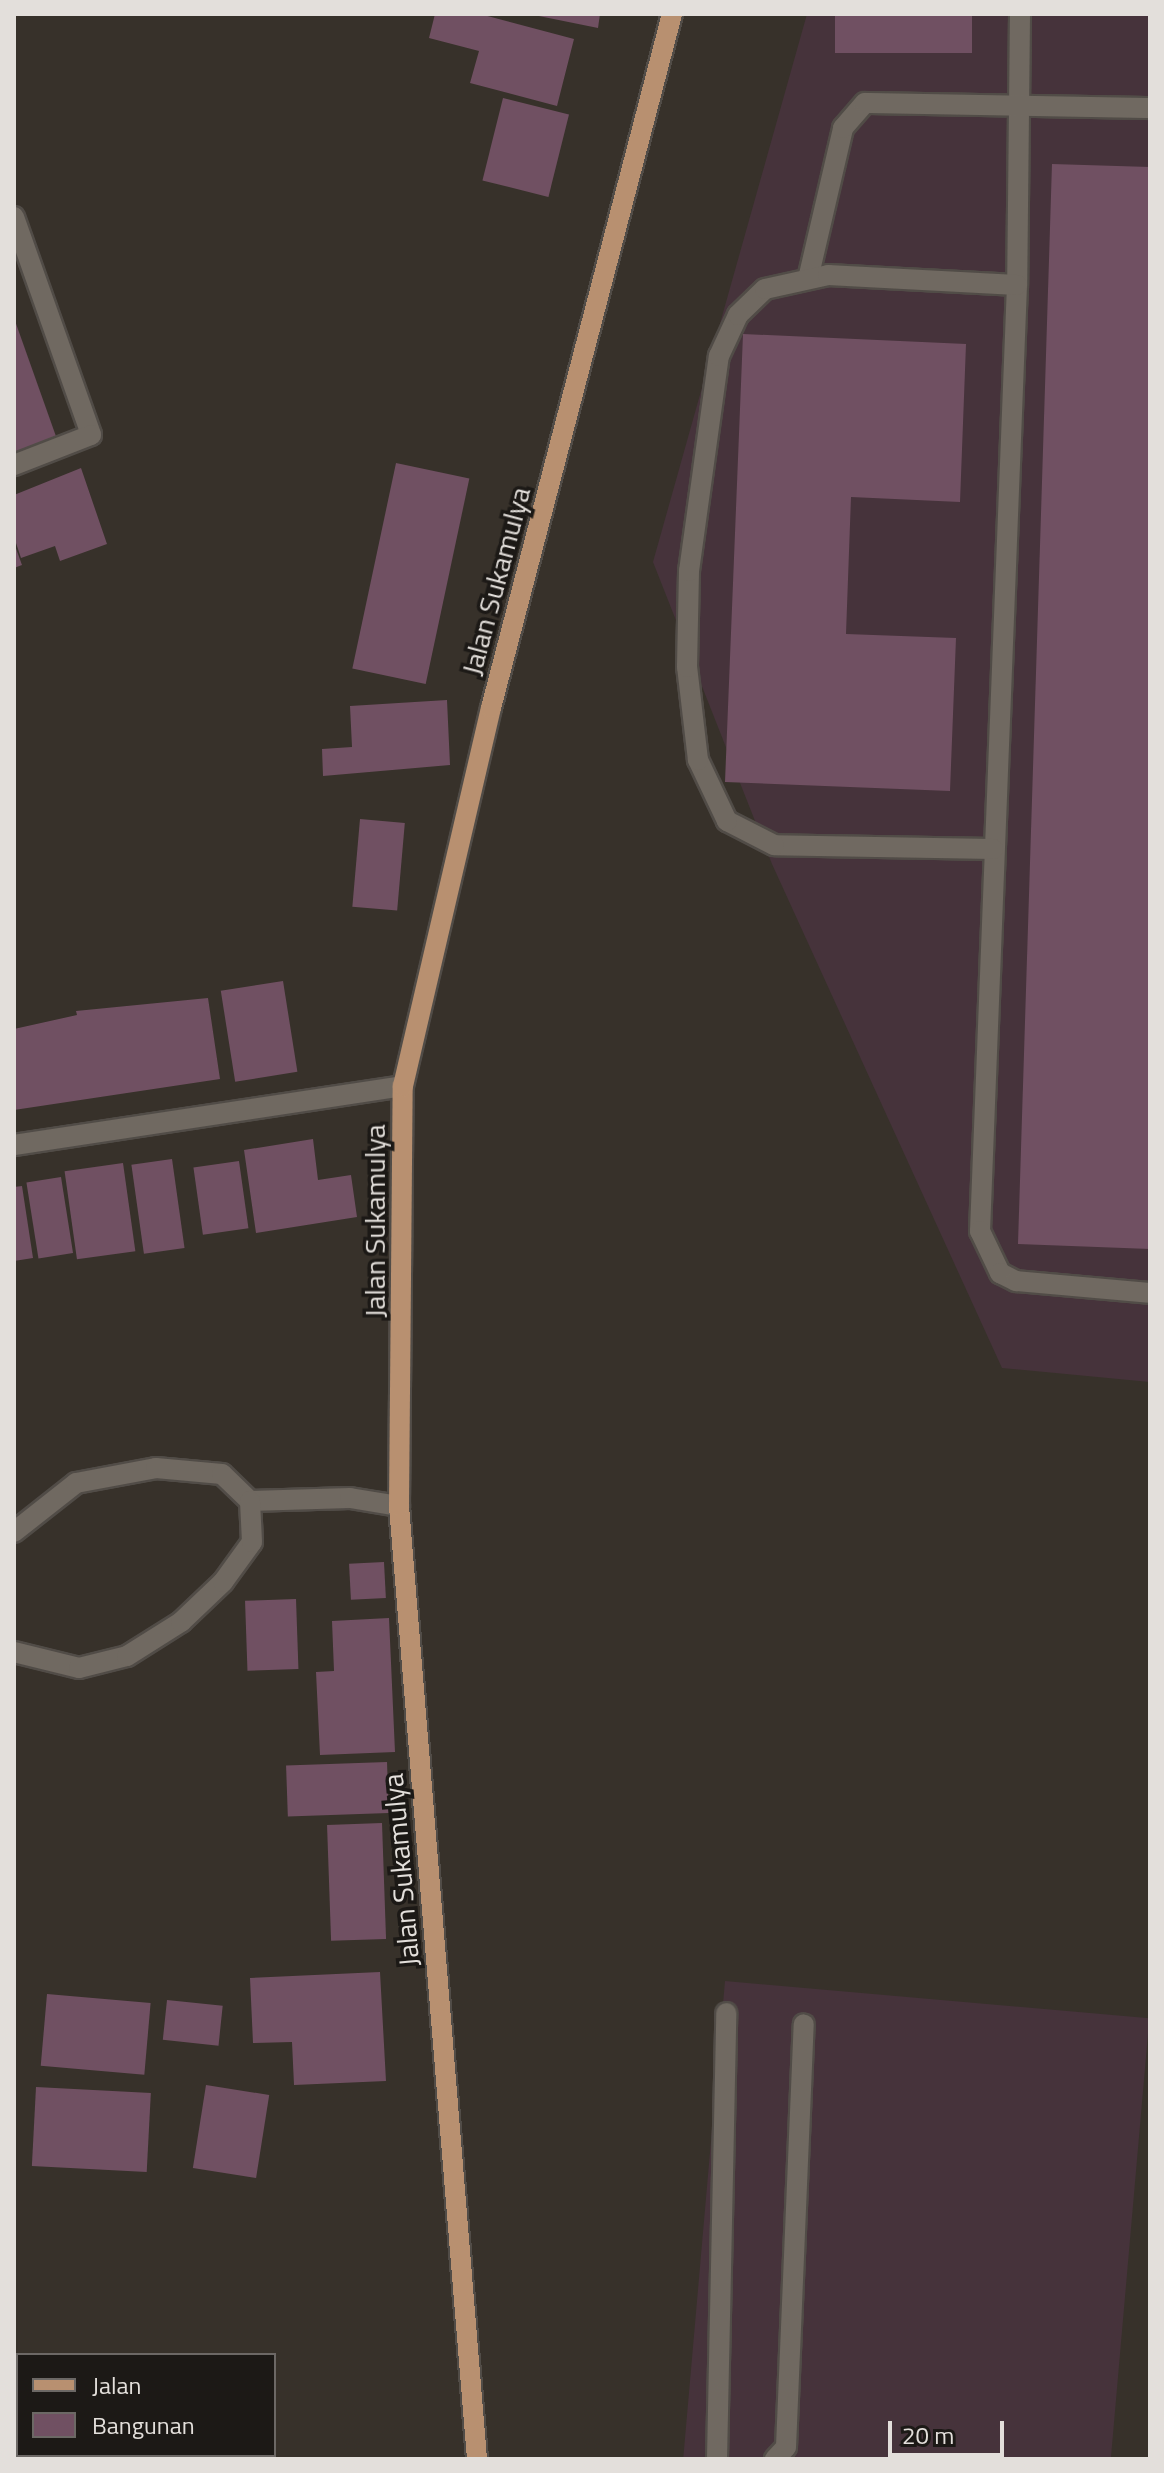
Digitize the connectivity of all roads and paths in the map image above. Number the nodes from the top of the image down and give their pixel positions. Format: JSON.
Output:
{"nodes":[{"id":1,"x":672,"y":14,"type":"edge"},
{"id":2,"x":1020,"y":14,"type":"edge"},
{"id":3,"x":1018,"y":103,"type":"junction"},
{"id":4,"x":1150,"y":108,"type":"edge"},
{"id":5,"x":14,"y":217,"type":"edge"},
{"id":6,"x":808,"y":279,"type":"junction"},
{"id":7,"x":1017,"y":285,"type":"junction"},
{"id":8,"x":14,"y":465,"type":"edge"},
{"id":9,"x":993,"y":849,"type":"junction"},
{"id":10,"x":403,"y":1086,"type":"junction"},
{"id":11,"x":14,"y":1145,"type":"edge"},
{"id":12,"x":1150,"y":1293,"type":"edge"},
{"id":13,"x":250,"y":1501,"type":"junction"},
{"id":14,"x":399,"y":1506,"type":"junction"},
{"id":15,"x":14,"y":1532,"type":"edge"},
{"id":16,"x":14,"y":1652,"type":"edge"},
{"id":17,"x":726,"y":2013,"type":"dead end"},
{"id":18,"x":804,"y":2024,"type":"dead end"},
{"id":19,"x":477,"y":2459,"type":"edge"},
{"id":20,"x":717,"y":2459,"type":"edge"},
{"id":21,"x":775,"y":2459,"type":"edge"}],
"edges":[{"from":1,"to":10,"type":"main road","name":"Jalan Sukamulya"},
{"from":2,"to":3,"type":"street"},
{"from":3,"to":4,"type":"street"},
{"from":3,"to":6,"type":"street"},
{"from":3,"to":7,"type":"street"},
{"from":5,"to":8,"type":"street"},
{"from":6,"to":7,"type":"street"},
{"from":6,"to":9,"type":"street"},
{"from":7,"to":9,"type":"street"},
{"from":9,"to":12,"type":"street"},
{"from":10,"to":11,"type":"street"},
{"from":10,"to":14,"type":"main road","name":"Jalan Sukamulya"},
{"from":13,"to":14,"type":"street"},
{"from":13,"to":15,"type":"street"},
{"from":13,"to":16,"type":"street"},
{"from":14,"to":19,"type":"main road","name":"Jalan Sukamulya"},
{"from":17,"to":20,"type":"street"},
{"from":18,"to":21,"type":"street"}]}
